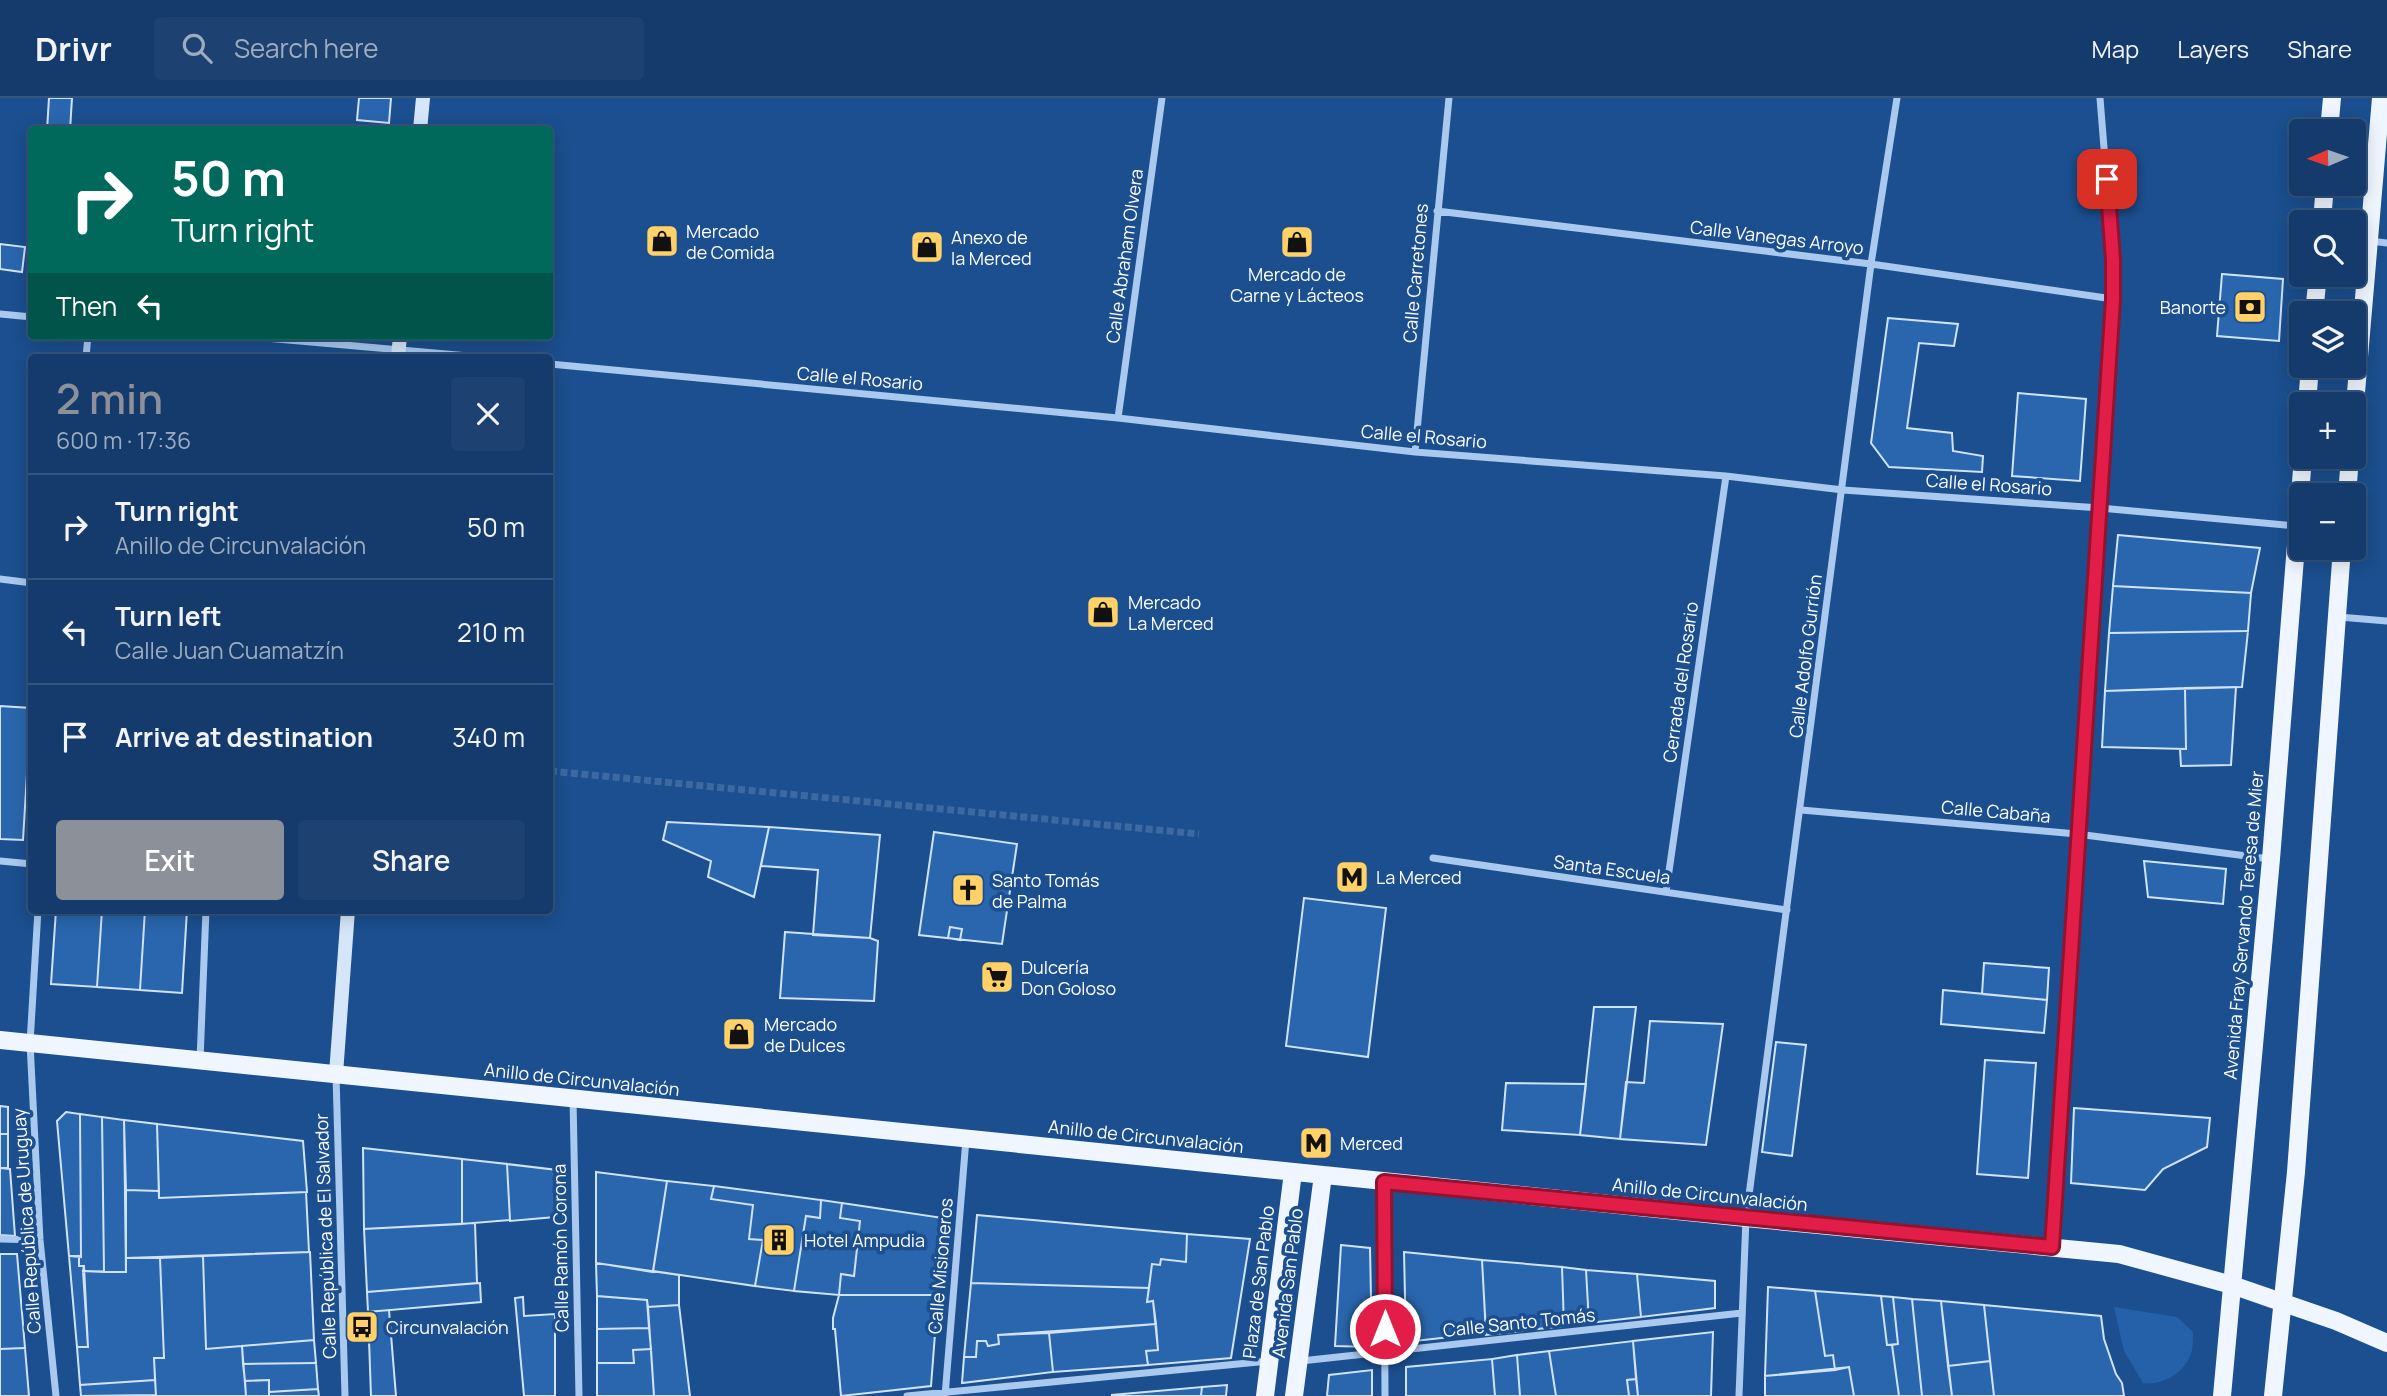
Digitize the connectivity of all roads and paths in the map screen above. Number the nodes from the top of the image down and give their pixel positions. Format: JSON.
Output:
{"nodes":[{"id":1,"x":423,"y":98,"type":"edge"},
{"id":2,"x":1162,"y":98,"type":"edge"},
{"id":3,"x":1449,"y":98,"type":"edge"},
{"id":4,"x":1897,"y":98,"type":"edge"},
{"id":5,"x":2101,"y":98,"type":"edge"},
{"id":6,"x":2332,"y":98,"type":"edge"},
{"id":7,"x":2381,"y":98,"type":"edge"},
{"id":8,"x":2330,"y":119,"type":"edge"},
{"id":9,"x":420,"y":126,"type":"edge"},
{"id":10,"x":1437,"y":211,"type":"junction"},
{"id":11,"x":2378,"y":242,"type":"edge"},
{"id":12,"x":1871,"y":264,"type":"junction"},
{"id":13,"x":2113,"y":299,"type":"junction"},
{"id":14,"x":0,"y":314,"type":"edge"},
{"id":15,"x":28,"y":317,"type":"edge"},
{"id":16,"x":300,"y":340,"type":"edge"},
{"id":17,"x":399,"y":347,"type":"edge"},
{"id":18,"x":456,"y":354,"type":"edge"},
{"id":19,"x":553,"y":364,"type":"edge"},
{"id":20,"x":2357,"y":392,"type":"edge"},
{"id":21,"x":1118,"y":418,"type":"junction"},
{"id":22,"x":1415,"y":452,"type":"junction"},
{"id":23,"x":1726,"y":476,"type":"junction"},
{"id":24,"x":1843,"y":490,"type":"junction"},
{"id":25,"x":2100,"y":508,"type":"junction"},
{"id":26,"x":2289,"y":526,"type":"edge"},
{"id":27,"x":2294,"y":560,"type":"edge"},
{"id":28,"x":2341,"y":560,"type":"edge"},
{"id":29,"x":0,"y":579,"type":"edge"},
{"id":30,"x":28,"y":582,"type":"edge"},
{"id":31,"x":2335,"y":617,"type":"junction"},
{"id":32,"x":2387,"y":621,"type":"edge"},
{"id":33,"x":1801,"y":810,"type":"junction"},
{"id":34,"x":2077,"y":834,"type":"junction"},
{"id":35,"x":1433,"y":858,"type":"dead end"},
{"id":36,"x":2271,"y":859,"type":"junction"},
{"id":37,"x":0,"y":861,"type":"edge"},
{"id":38,"x":28,"y":864,"type":"edge"},
{"id":39,"x":1666,"y":892,"type":"junction"},
{"id":40,"x":1787,"y":910,"type":"junction"},
{"id":41,"x":38,"y":914,"type":"edge"},
{"id":42,"x":206,"y":914,"type":"edge"},
{"id":43,"x":348,"y":914,"type":"edge"},
{"id":44,"x":0,"y":1040,"type":"edge"},
{"id":45,"x":30,"y":1043,"type":"junction"},
{"id":46,"x":200,"y":1060,"type":"junction"},
{"id":47,"x":336,"y":1074,"type":"junction"},
{"id":48,"x":573,"y":1099,"type":"junction"},
{"id":49,"x":966,"y":1139,"type":"junction"},
{"id":50,"x":1293,"y":1172,"type":"junction"},
{"id":51,"x":1323,"y":1175,"type":"junction"},
{"id":52,"x":1384,"y":1182,"type":"junction"},
{"id":53,"x":1746,"y":1219,"type":"junction"},
{"id":54,"x":0,"y":1239,"type":"edge"},
{"id":55,"x":40,"y":1240,"type":"junction"},
{"id":56,"x":2052,"y":1247,"type":"junction"},
{"id":57,"x":2232,"y":1285,"type":"junction"},
{"id":58,"x":2283,"y":1302,"type":"junction"},
{"id":59,"x":1742,"y":1313,"type":"junction"},
{"id":60,"x":2387,"y":1343,"type":"edge"},
{"id":61,"x":1385,"y":1353,"type":"junction"},
{"id":62,"x":1270,"y":1361,"type":"junction"},
{"id":63,"x":1298,"y":1361,"type":"junction"},
{"id":64,"x":945,"y":1393,"type":"edge"},
{"id":65,"x":56,"y":1396,"type":"edge"},
{"id":66,"x":345,"y":1396,"type":"edge"},
{"id":67,"x":579,"y":1396,"type":"edge"},
{"id":68,"x":907,"y":1396,"type":"edge"},
{"id":69,"x":1265,"y":1396,"type":"edge"},
{"id":70,"x":1294,"y":1396,"type":"edge"},
{"id":71,"x":1385,"y":1396,"type":"edge"},
{"id":72,"x":1739,"y":1396,"type":"edge"},
{"id":73,"x":2222,"y":1396,"type":"edge"},
{"id":74,"x":2273,"y":1396,"type":"edge"}],
"edges":[{"from":1,"to":9,"type":"street"},
{"from":2,"to":21,"type":"street","name":"Calle Abraham Olvera"},
{"from":3,"to":10,"type":"street","name":"Calle Carretones"},
{"from":4,"to":12,"type":"street","name":"Calle Adolfo Gurrión"},
{"from":5,"to":13,"type":"street"},
{"from":6,"to":8,"type":"main road"},
{"from":7,"to":11,"type":"main road"},
{"from":10,"to":12,"type":"street","name":"Calle Vanegas Arroyo"},
{"from":10,"to":22,"type":"street","name":"Calle Carretones"},
{"from":11,"to":20,"type":"main road"},
{"from":12,"to":13,"type":"street","name":"Calle Vanegas Arroyo"},
{"from":12,"to":24,"type":"street","name":"Calle Adolfo Gurrión"},
{"from":13,"to":25,"type":"street"},
{"from":14,"to":15,"type":"street"},
{"from":16,"to":17,"type":"street"},
{"from":17,"to":18,"type":"street"},
{"from":19,"to":21,"type":"street","name":"Calle el Rosario"},
{"from":21,"to":22,"type":"street","name":"Calle el Rosario"},
{"from":22,"to":23,"type":"street","name":"Calle el Rosario"},
{"from":23,"to":24,"type":"street","name":"Calle el Rosario"},
{"from":23,"to":39,"type":"street","name":"Cerrada del Rosario"},
{"from":24,"to":25,"type":"street","name":"Calle el Rosario"},
{"from":24,"to":33,"type":"street","name":"Calle Adolfo Gurrión"},
{"from":25,"to":26,"type":"street","name":"Calle el Rosario"},
{"from":25,"to":34,"type":"street"},
{"from":27,"to":36,"type":"main road","name":"Avenida Fray Servando Teresa de Mier"},
{"from":28,"to":31,"type":"main road"},
{"from":29,"to":30,"type":"street"},
{"from":31,"to":32,"type":"street"},
{"from":31,"to":58,"type":"main road"},
{"from":33,"to":34,"type":"street","name":"Calle Cabaña"},
{"from":33,"to":40,"type":"street","name":"Calle Adolfo Gurrión"},
{"from":34,"to":36,"type":"street","name":"Calle Cabaña"},
{"from":34,"to":56,"type":"street"},
{"from":35,"to":39,"type":"street","name":"Santa Escuela"},
{"from":36,"to":57,"type":"main road","name":"Avenida Fray Servando Teresa de Mier"},
{"from":37,"to":38,"type":"street"},
{"from":39,"to":40,"type":"street","name":"Santa Escuela"},
{"from":40,"to":53,"type":"street","name":"Calle Adolfo Gurrión"},
{"from":41,"to":45,"type":"street","name":"Calle República de Uruguay"},
{"from":42,"to":46,"type":"street"},
{"from":43,"to":47,"type":"street"},
{"from":44,"to":45,"type":"main road","name":"Anillo de Circunvalación"},
{"from":45,"to":46,"type":"main road","name":"Anillo de Circunvalación"},
{"from":45,"to":55,"type":"street","name":"Calle República de Uruguay"},
{"from":46,"to":47,"type":"main road","name":"Anillo de Circunvalación"},
{"from":47,"to":48,"type":"main road","name":"Anillo de Circunvalación"},
{"from":47,"to":66,"type":"street","name":"Calle República de El Salvador"},
{"from":48,"to":49,"type":"main road","name":"Anillo de Circunvalación"},
{"from":48,"to":67,"type":"street","name":"Calle Ramón Corona"},
{"from":49,"to":50,"type":"main road","name":"Anillo de Circunvalación"},
{"from":49,"to":64,"type":"street","name":"Calle Misioneros"},
{"from":50,"to":51,"type":"main road","name":"Anillo de Circunvalación"},
{"from":50,"to":62,"type":"main road","name":"Plaza de San Pablo"},
{"from":51,"to":52,"type":"main road","name":"Anillo de Circunvalación"},
{"from":51,"to":63,"type":"main road","name":"Avenida San Pablo"},
{"from":52,"to":53,"type":"main road","name":"Anillo de Circunvalación"},
{"from":52,"to":61,"type":"street"},
{"from":53,"to":56,"type":"main road","name":"Anillo de Circunvalación"},
{"from":53,"to":59,"type":"street","name":"Calle Adolfo Gurrión"},
{"from":54,"to":55,"type":"street"},
{"from":55,"to":65,"type":"street","name":"Calle República de Uruguay"},
{"from":56,"to":57,"type":"main road","name":"Anillo de Circunvalación"},
{"from":57,"to":58,"type":"main road","name":"Anillo de Circunvalación"},
{"from":57,"to":73,"type":"main road","name":"Avenida Fray Servando Teresa de Mier"},
{"from":58,"to":60,"type":"main road","name":"Anillo de Circunvalación"},
{"from":58,"to":74,"type":"main road"},
{"from":59,"to":61,"type":"street","name":"Calle Santo Tomás"},
{"from":59,"to":72,"type":"street","name":"Calle Adolfo Gurrión"},
{"from":61,"to":63,"type":"street","name":"Calle Santo Tomás"},
{"from":61,"to":71,"type":"street"},
{"from":62,"to":64,"type":"street"},
{"from":62,"to":69,"type":"main road","name":"Plaza de San Pablo"},
{"from":63,"to":70,"type":"main road","name":"Avenida San Pablo"},
{"from":64,"to":68,"type":"street"}]}
